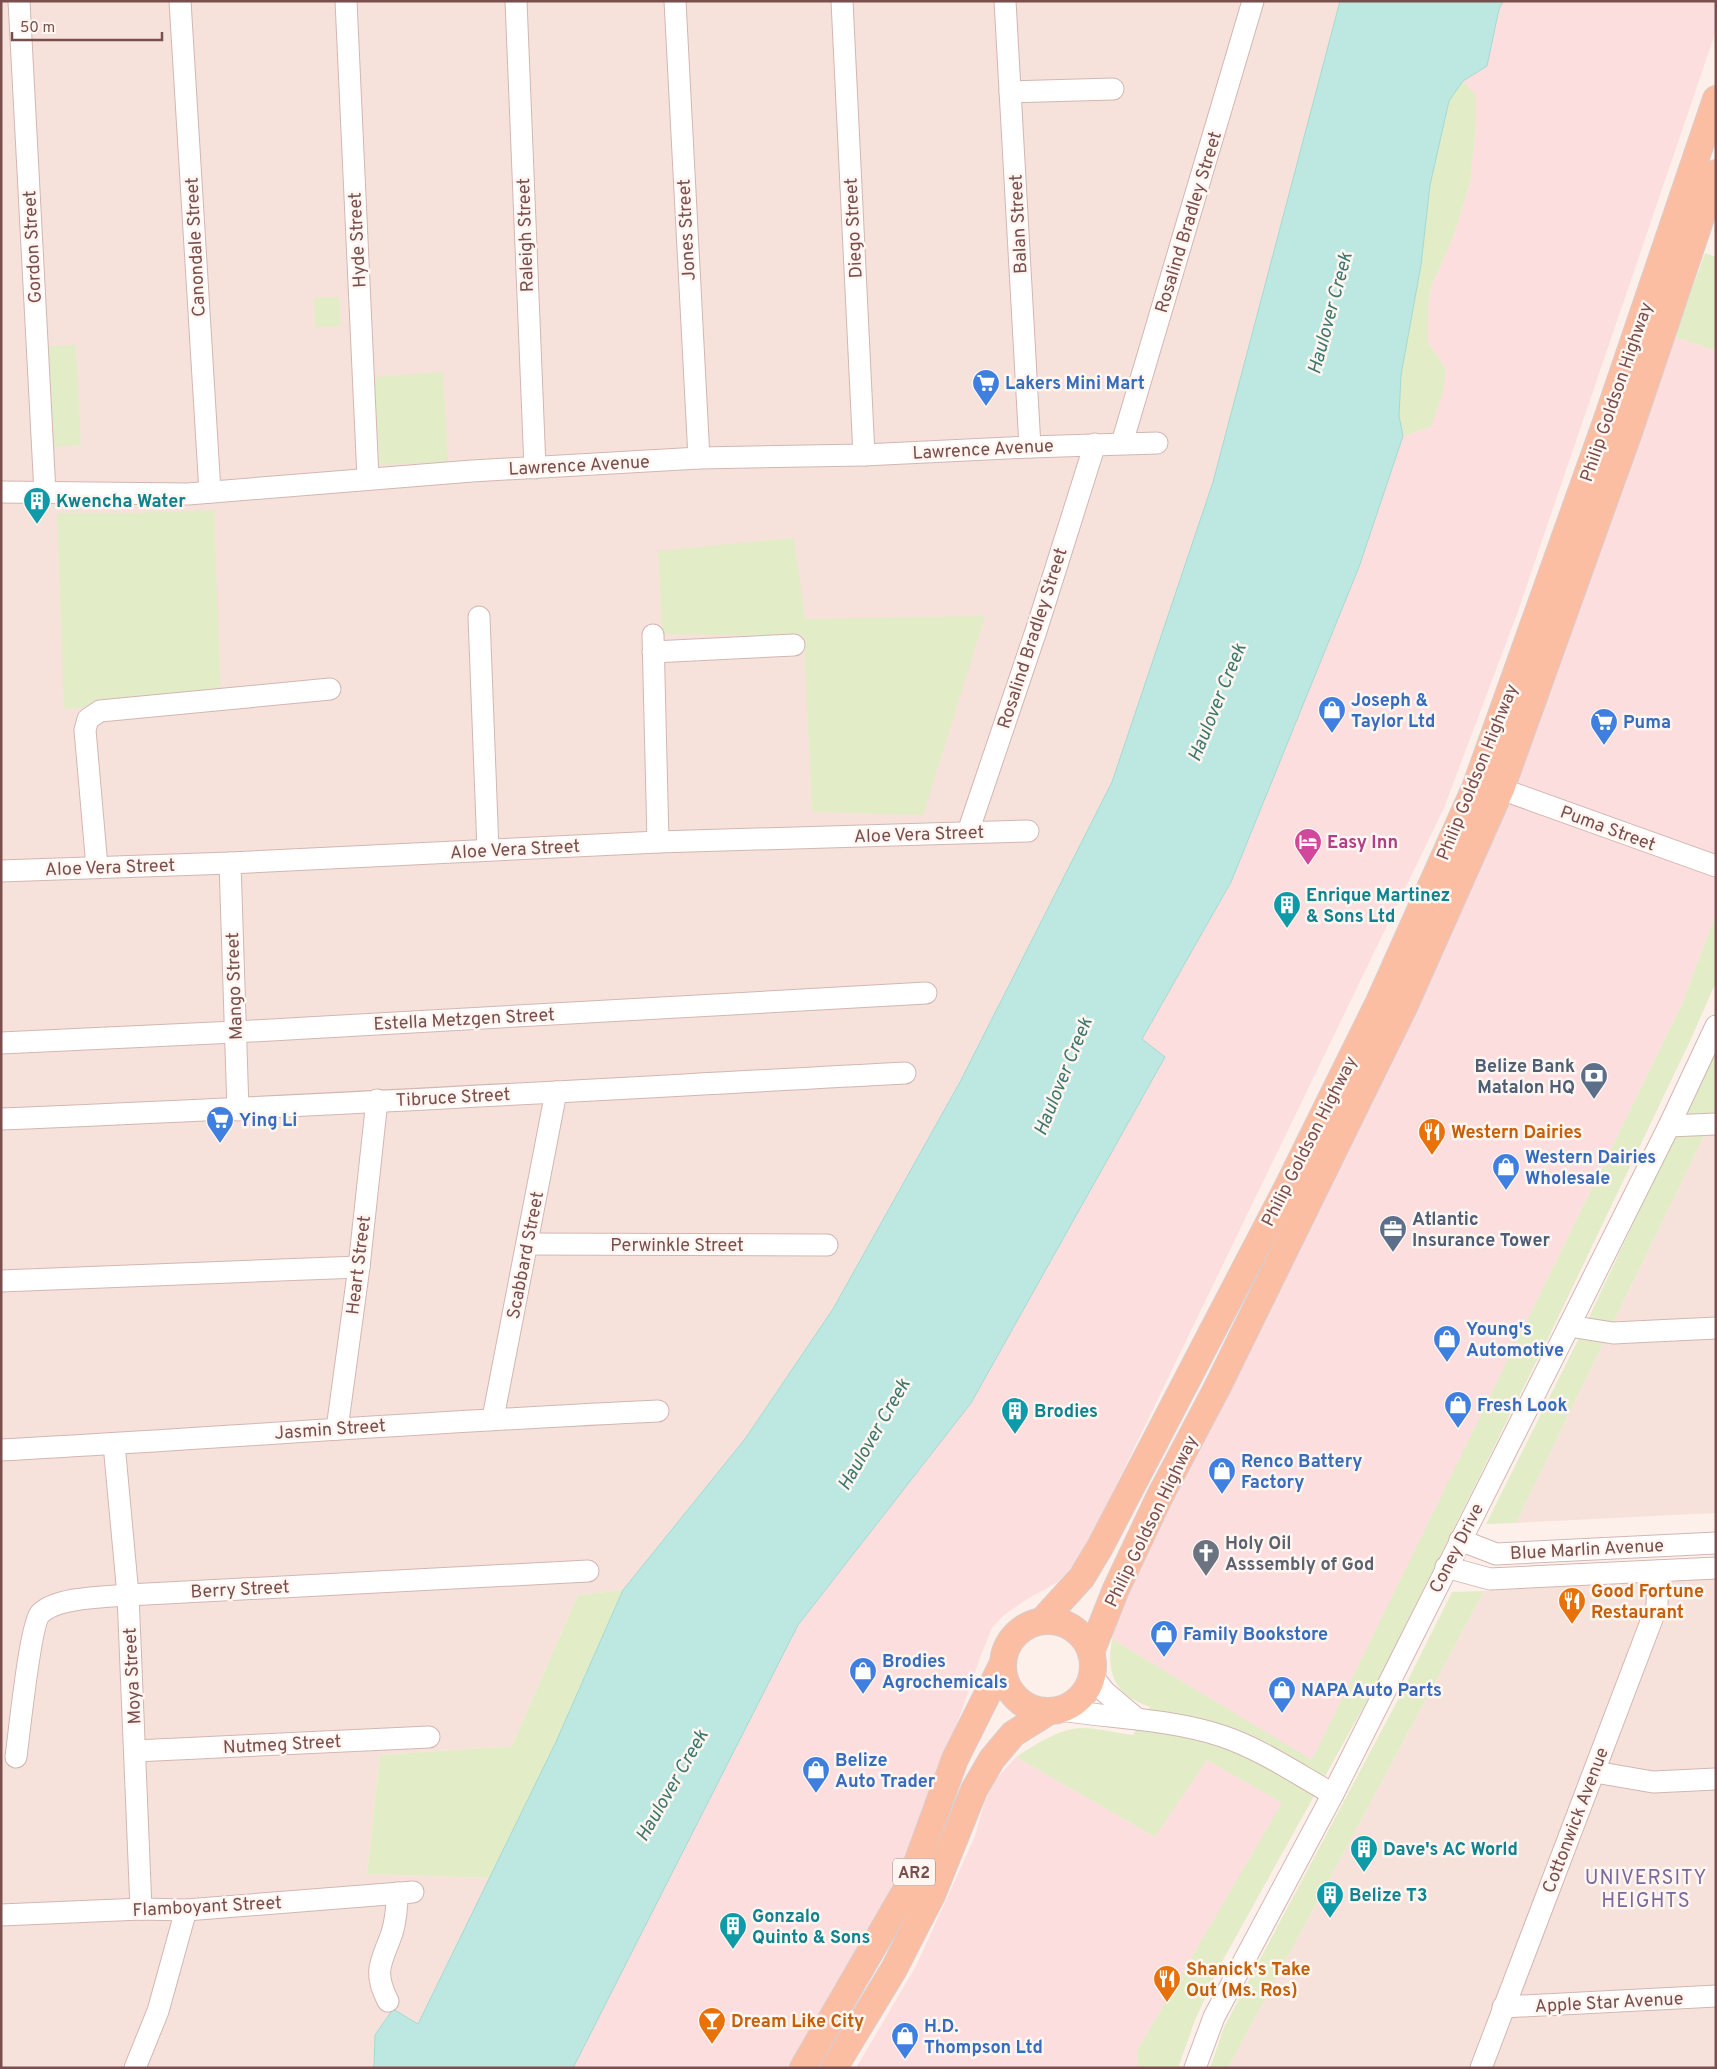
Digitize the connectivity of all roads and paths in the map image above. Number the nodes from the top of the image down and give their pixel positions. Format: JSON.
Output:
{"nodes":[{"id":1,"x":19,"y":1,"type":"edge"},
{"id":2,"x":180,"y":1,"type":"edge"},
{"id":3,"x":346,"y":1,"type":"edge"},
{"id":4,"x":516,"y":1,"type":"edge"},
{"id":5,"x":675,"y":1,"type":"edge"},
{"id":6,"x":842,"y":1,"type":"edge"},
{"id":7,"x":1005,"y":1,"type":"edge"},
{"id":8,"x":1253,"y":1,"type":"edge"},
{"id":9,"x":1113,"y":89,"type":"dead end"},
{"id":10,"x":1010,"y":92,"type":"junction"},
{"id":11,"x":1716,"y":99,"type":"edge"},
{"id":12,"x":1716,"y":173,"type":"edge"},
{"id":13,"x":1157,"y":443,"type":"dead end"},
{"id":14,"x":1096,"y":444,"type":"junction"},
{"id":15,"x":1122,"y":444,"type":"junction"},
{"id":16,"x":1030,"y":447,"type":"junction"},
{"id":17,"x":864,"y":455,"type":"junction"},
{"id":18,"x":699,"y":458,"type":"junction"},
{"id":19,"x":535,"y":468,"type":"junction"},
{"id":20,"x":368,"y":478,"type":"junction"},
{"id":21,"x":1,"y":492,"type":"edge"},
{"id":22,"x":210,"y":492,"type":"junction"},
{"id":23,"x":45,"y":493,"type":"junction"},
{"id":24,"x":479,"y":617,"type":"dead end"},
{"id":25,"x":794,"y":645,"type":"dead end"},
{"id":26,"x":330,"y":689,"type":"dead end"},
{"id":27,"x":1501,"y":789,"type":"junction"},
{"id":28,"x":1028,"y":831,"type":"dead end"},
{"id":29,"x":968,"y":832,"type":"junction"},
{"id":30,"x":658,"y":842,"type":"junction"},
{"id":31,"x":488,"y":850,"type":"junction"},
{"id":32,"x":230,"y":863,"type":"junction"},
{"id":33,"x":1716,"y":866,"type":"edge"},
{"id":34,"x":97,"y":867,"type":"junction"},
{"id":35,"x":1,"y":871,"type":"edge"},
{"id":36,"x":926,"y":993,"type":"dead end"},
{"id":37,"x":1716,"y":1026,"type":"edge"},
{"id":38,"x":236,"y":1032,"type":"junction"},
{"id":39,"x":1,"y":1043,"type":"edge"},
{"id":40,"x":905,"y":1073,"type":"dead end"},
{"id":41,"x":556,"y":1092,"type":"junction"},
{"id":42,"x":377,"y":1100,"type":"junction"},
{"id":43,"x":238,"y":1110,"type":"junction"},
{"id":44,"x":1,"y":1120,"type":"edge"},
{"id":45,"x":1716,"y":1124,"type":"edge"},
{"id":46,"x":1669,"y":1126,"type":"junction"},
{"id":47,"x":527,"y":1244,"type":"junction"},
{"id":48,"x":827,"y":1245,"type":"dead end"},
{"id":49,"x":359,"y":1267,"type":"junction"},
{"id":50,"x":1,"y":1280,"type":"edge"},
{"id":51,"x":1570,"y":1326,"type":"junction"},
{"id":52,"x":1716,"y":1328,"type":"edge"},
{"id":53,"x":658,"y":1411,"type":"dead end"},
{"id":54,"x":493,"y":1418,"type":"junction"},
{"id":55,"x":337,"y":1429,"type":"junction"},
{"id":56,"x":114,"y":1444,"type":"junction"},
{"id":57,"x":1,"y":1450,"type":"edge"},
{"id":58,"x":1460,"y":1540,"type":"junction"},
{"id":59,"x":1716,"y":1543,"type":"edge"},
{"id":60,"x":1446,"y":1567,"type":"junction"},
{"id":61,"x":1716,"y":1568,"type":"edge"},
{"id":62,"x":588,"y":1571,"type":"dead end"},
{"id":63,"x":1658,"y":1571,"type":"junction"},
{"id":64,"x":128,"y":1595,"type":"junction"},
{"id":65,"x":1043,"y":1620,"type":"junction"},
{"id":66,"x":1092,"y":1664,"type":"junction"},
{"id":67,"x":1002,"y":1665,"type":"junction"},
{"id":68,"x":1054,"y":1711,"type":"junction"},
{"id":69,"x":1137,"y":1719,"type":"junction"},
{"id":70,"x":430,"y":1737,"type":"dead end"},
{"id":71,"x":135,"y":1751,"type":"junction"},
{"id":72,"x":16,"y":1758,"type":"dead end"},
{"id":73,"x":1594,"y":1772,"type":"junction"},
{"id":74,"x":1716,"y":1779,"type":"edge"},
{"id":75,"x":1333,"y":1794,"type":"junction"},
{"id":76,"x":141,"y":1909,"type":"junction"},
{"id":77,"x":186,"y":1910,"type":"junction"},
{"id":78,"x":1,"y":1916,"type":"edge"},
{"id":79,"x":1716,"y":1996,"type":"edge"},
{"id":80,"x":388,"y":2001,"type":"dead end"},
{"id":81,"x":1503,"y":2007,"type":"junction"},
{"id":82,"x":135,"y":2068,"type":"edge"},
{"id":83,"x":803,"y":2068,"type":"edge"},
{"id":84,"x":834,"y":2068,"type":"edge"},
{"id":85,"x":1195,"y":2068,"type":"edge"},
{"id":86,"x":1481,"y":2068,"type":"edge"}],
"edges":[{"from":1,"to":23,"type":"street","name":"Gordon Street"},
{"from":2,"to":22,"type":"street","name":"Canondale Street"},
{"from":3,"to":20,"type":"street","name":"Hyde Street"},
{"from":4,"to":19,"type":"street","name":"Raleigh Street"},
{"from":5,"to":18,"type":"street","name":"Jones Street"},
{"from":6,"to":17,"type":"street","name":"Diego Street"},
{"from":7,"to":10,"type":"street","name":"Balan Street"},
{"from":8,"to":15,"type":"street","name":"Rosalind Bradley Street"},
{"from":9,"to":10,"type":"street"},
{"from":10,"to":16,"type":"street","name":"Balan Street"},
{"from":11,"to":65,"type":"main road","name":"Philip Goldson Highway"},
{"from":12,"to":27,"type":"main road","name":"Philip Goldson Highway"},
{"from":13,"to":15,"type":"street","name":"Lawrence Avenue"},
{"from":14,"to":15,"type":"street","name":"Lawrence Avenue"},
{"from":14,"to":16,"type":"street","name":"Lawrence Avenue"},
{"from":14,"to":29,"type":"street","name":"Rosalind Bradley Street"},
{"from":16,"to":17,"type":"street","name":"Lawrence Avenue"},
{"from":17,"to":18,"type":"street","name":"Lawrence Avenue"},
{"from":18,"to":19,"type":"street","name":"Lawrence Avenue"},
{"from":19,"to":20,"type":"street","name":"Lawrence Avenue"},
{"from":20,"to":22,"type":"street","name":"Lawrence Avenue"},
{"from":21,"to":23,"type":"street","name":"Lawrence Avenue"},
{"from":22,"to":23,"type":"street","name":"Lawrence Avenue"},
{"from":24,"to":31,"type":"street"},
{"from":25,"to":30,"type":"street"},
{"from":26,"to":34,"type":"street"},
{"from":27,"to":33,"type":"street","name":"Puma Street"},
{"from":27,"to":66,"type":"main road","name":"Philip Goldson Highway"},
{"from":28,"to":29,"type":"street","name":"Aloe Vera Street"},
{"from":29,"to":30,"type":"street","name":"Aloe Vera Street"},
{"from":30,"to":31,"type":"street","name":"Aloe Vera Street"},
{"from":31,"to":32,"type":"street","name":"Aloe Vera Street"},
{"from":32,"to":34,"type":"street","name":"Aloe Vera Street"},
{"from":32,"to":38,"type":"street","name":"Mango Street"},
{"from":34,"to":35,"type":"street","name":"Aloe Vera Street"},
{"from":36,"to":38,"type":"street","name":"Estella Metzgen Street"},
{"from":37,"to":46,"type":"street","name":"Coney Drive"},
{"from":38,"to":39,"type":"street","name":"Estella Metzgen Street"},
{"from":38,"to":43,"type":"street","name":"Mango Street"},
{"from":40,"to":41,"type":"street","name":"Tibruce Street"},
{"from":41,"to":42,"type":"street","name":"Tibruce Street"},
{"from":41,"to":47,"type":"street","name":"Scabbard Street"},
{"from":42,"to":43,"type":"street","name":"Tibruce Street"},
{"from":42,"to":49,"type":"street","name":"Heart Street"},
{"from":43,"to":44,"type":"street","name":"Tibruce Street"},
{"from":45,"to":46,"type":"street"},
{"from":46,"to":51,"type":"street","name":"Coney Drive"},
{"from":47,"to":48,"type":"street","name":"Perwinkle Street"},
{"from":47,"to":54,"type":"street","name":"Scabbard Street"},
{"from":49,"to":50,"type":"street"},
{"from":49,"to":55,"type":"street","name":"Heart Street"},
{"from":51,"to":52,"type":"street"},
{"from":51,"to":58,"type":"street","name":"Coney Drive"},
{"from":53,"to":54,"type":"street","name":"Jasmin Street"},
{"from":54,"to":55,"type":"street","name":"Jasmin Street"},
{"from":55,"to":56,"type":"street","name":"Jasmin Street"},
{"from":56,"to":57,"type":"street","name":"Jasmin Street"},
{"from":56,"to":64,"type":"street","name":"Moya Street"},
{"from":58,"to":59,"type":"street","name":"Blue Marlin Avenue"},
{"from":58,"to":60,"type":"street","name":"Coney Drive"},
{"from":60,"to":63,"type":"street","name":"Blue Marlin Avenue"},
{"from":60,"to":75,"type":"street","name":"Coney Drive"},
{"from":61,"to":63,"type":"street","name":"Blue Marlin Avenue"},
{"from":62,"to":64,"type":"street","name":"Berry Street"},
{"from":63,"to":73,"type":"street","name":"Cottonwick Avenue"},
{"from":64,"to":71,"type":"street","name":"Moya Street"},
{"from":64,"to":72,"type":"street","name":"Berry Street"},
{"from":65,"to":66,"type":"main road"},
{"from":65,"to":67,"type":"main road"},
{"from":66,"to":68,"type":"main road"},
{"from":66,"to":69,"type":"street"},
{"from":67,"to":68,"type":"main road"},
{"from":67,"to":83,"type":"main road","number":"AR2"},
{"from":68,"to":69,"type":"street"},
{"from":68,"to":84,"type":"main road","number":"AR2"},
{"from":69,"to":75,"type":"street"},
{"from":70,"to":71,"type":"street","name":"Nutmeg Street"},
{"from":71,"to":76,"type":"street","name":"Moya Street"},
{"from":73,"to":74,"type":"street"},
{"from":73,"to":81,"type":"street","name":"Cottonwick Avenue"},
{"from":75,"to":85,"type":"street","name":"Coney Drive"},
{"from":76,"to":77,"type":"street","name":"Flamboyant Street"},
{"from":76,"to":78,"type":"street","name":"Flamboyant Street"},
{"from":77,"to":80,"type":"street","name":"Flamboyant Street"},
{"from":77,"to":82,"type":"street"},
{"from":79,"to":81,"type":"street","name":"Apple Star Avenue"},
{"from":81,"to":86,"type":"street","name":"Cottonwick Avenue"}]}
